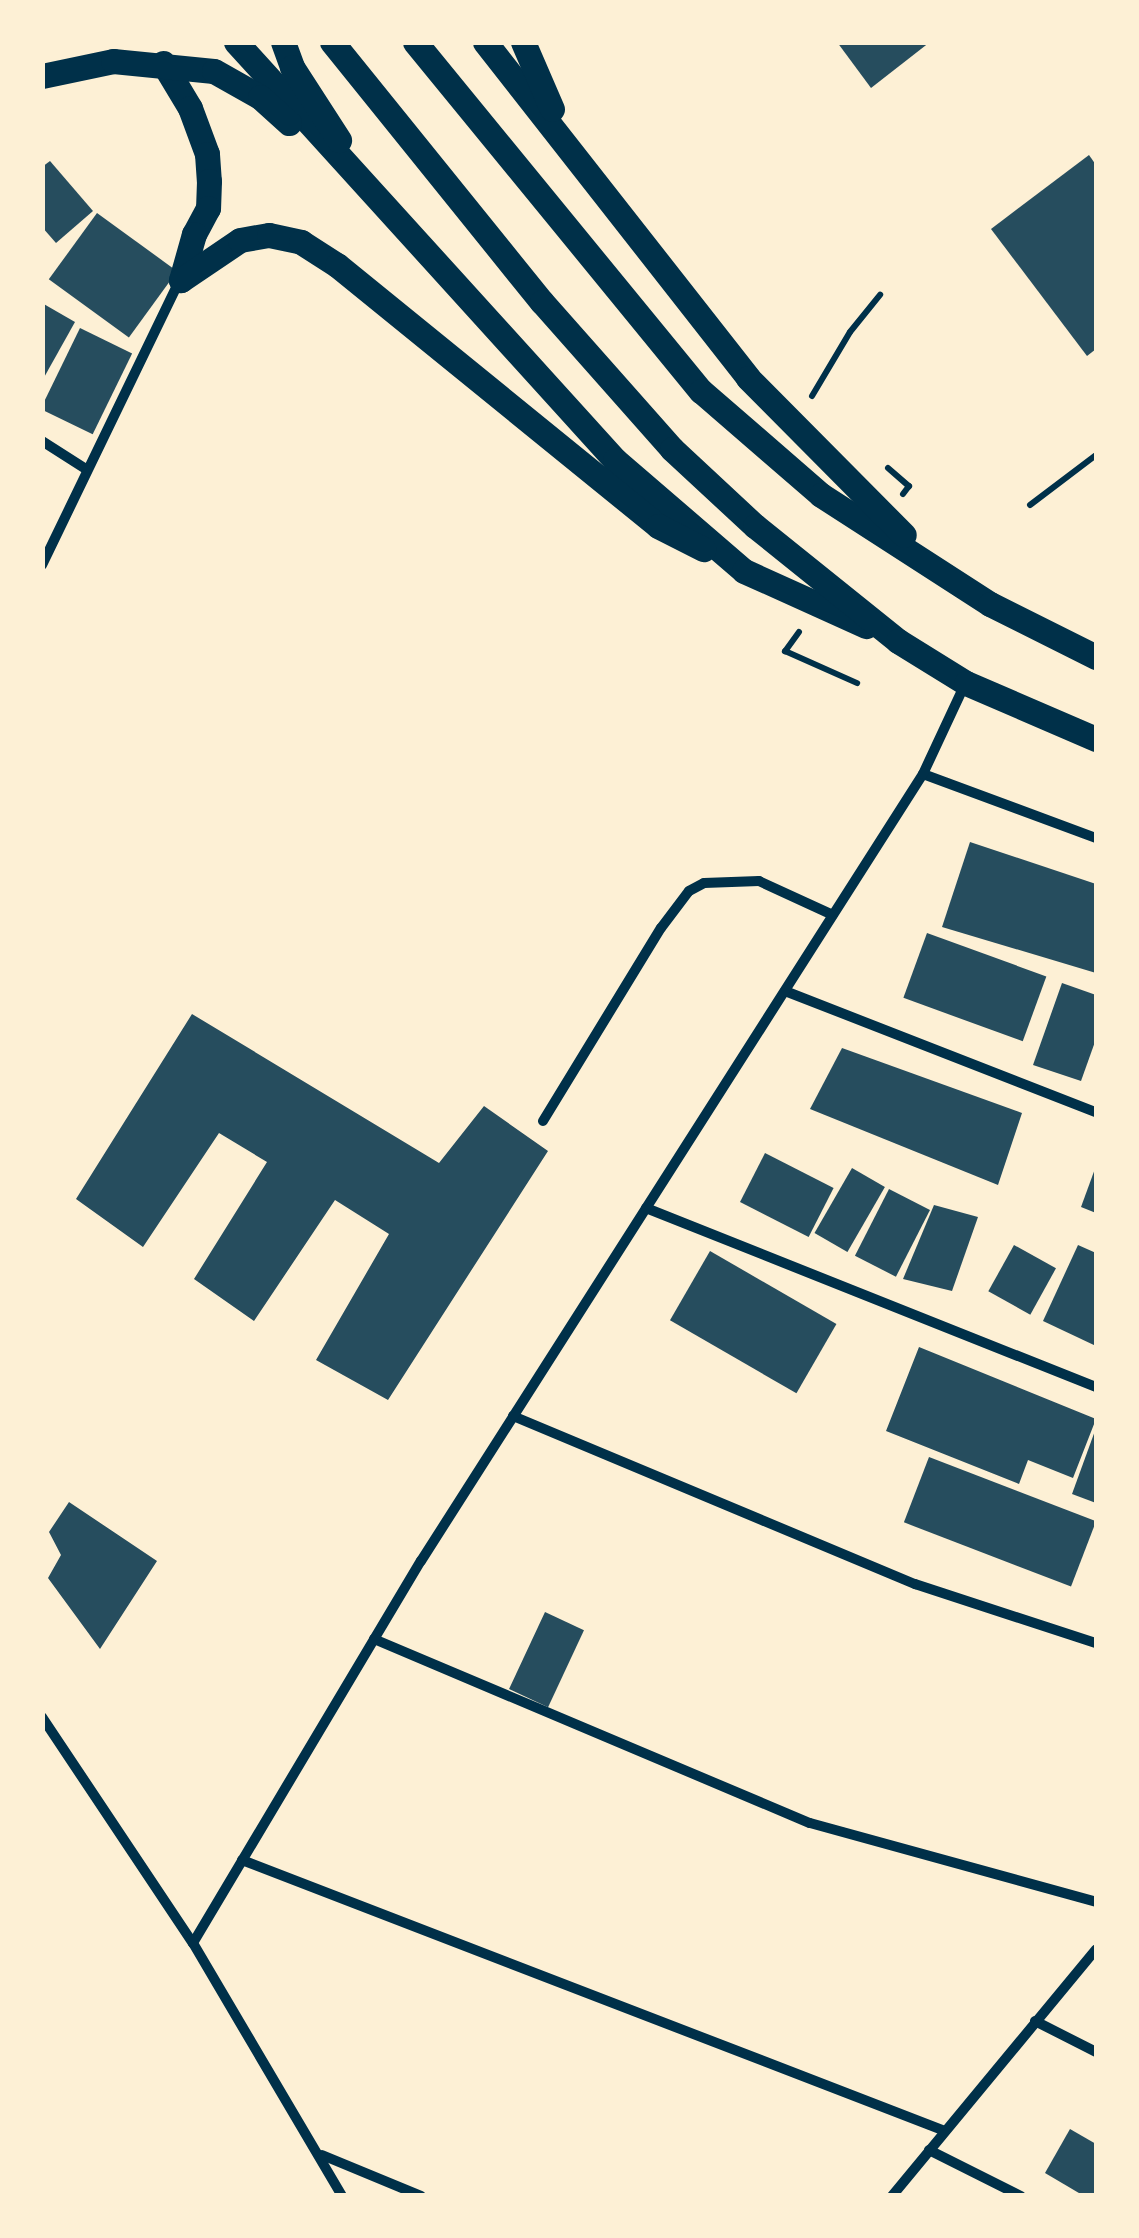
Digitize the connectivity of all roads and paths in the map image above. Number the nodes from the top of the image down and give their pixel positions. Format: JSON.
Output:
{"nodes":[{"id":1,"x":236,"y":42,"type":"edge"},
{"id":2,"x":283,"y":42,"type":"edge"},
{"id":3,"x":332,"y":42,"type":"edge"},
{"id":4,"x":415,"y":42,"type":"edge"},
{"id":5,"x":485,"y":42,"type":"edge"},
{"id":6,"x":523,"y":42,"type":"edge"},
{"id":7,"x":163,"y":63,"type":"junction"},
{"id":8,"x":42,"y":76,"type":"edge"},
{"id":9,"x":606,"y":199,"type":"junction"},
{"id":10,"x":379,"y":203,"type":"junction"},
{"id":11,"x":181,"y":280,"type":"junction"},
{"id":12,"x":880,"y":295,"type":"dead end"},
{"id":13,"x":815,"y":405,"type":"dead end"},
{"id":14,"x":42,"y":441,"type":"edge"},
{"id":15,"x":1096,"y":455,"type":"edge"},
{"id":16,"x":882,"y":463,"type":"dead end"},
{"id":17,"x":86,"y":469,"type":"junction"},
{"id":18,"x":909,"y":486,"type":"dead end"},
{"id":19,"x":1030,"y":505,"type":"dead end"},
{"id":20,"x":42,"y":565,"type":"edge"},
{"id":21,"x":744,"y":572,"type":"junction"},
{"id":22,"x":990,"y":604,"type":"junction"},
{"id":23,"x":898,"y":641,"type":"junction"},
{"id":24,"x":784,"y":652,"type":"dead end"},
{"id":25,"x":1096,"y":657,"type":"edge"},
{"id":26,"x":857,"y":684,"type":"dead end"},
{"id":27,"x":966,"y":684,"type":"junction"},
{"id":28,"x":1096,"y":739,"type":"edge"},
{"id":29,"x":923,"y":774,"type":"junction"},
{"id":30,"x":1096,"y":838,"type":"edge"},
{"id":31,"x":833,"y":915,"type":"junction"},
{"id":32,"x":784,"y":991,"type":"junction"},
{"id":33,"x":1096,"y":1112,"type":"edge"},
{"id":34,"x":543,"y":1121,"type":"dead end"},
{"id":35,"x":646,"y":1208,"type":"junction"},
{"id":36,"x":1096,"y":1388,"type":"edge"},
{"id":37,"x":514,"y":1416,"type":"junction"},
{"id":38,"x":374,"y":1639,"type":"junction"},
{"id":39,"x":1096,"y":1643,"type":"edge"},
{"id":40,"x":42,"y":1717,"type":"edge"},
{"id":41,"x":242,"y":1860,"type":"junction"},
{"id":42,"x":1096,"y":1902,"type":"edge"},
{"id":43,"x":192,"y":1943,"type":"junction"},
{"id":44,"x":1096,"y":1948,"type":"edge"},
{"id":45,"x":1035,"y":2021,"type":"junction"},
{"id":46,"x":1096,"y":2052,"type":"edge"},
{"id":47,"x":945,"y":2131,"type":"junction"},
{"id":48,"x":929,"y":2150,"type":"junction"},
{"id":49,"x":321,"y":2154,"type":"junction"},
{"id":50,"x":342,"y":2196,"type":"edge"},
{"id":51,"x":421,"y":2196,"type":"edge"},
{"id":52,"x":892,"y":2196,"type":"edge"},
{"id":53,"x":1021,"y":2196,"type":"edge"}],
"edges":[{"from":1,"to":10,"type":"main road"},
{"from":2,"to":10,"type":"main road"},
{"from":3,"to":23,"type":"main road"},
{"from":4,"to":22,"type":"main road"},
{"from":5,"to":9,"type":"main road"},
{"from":6,"to":9,"type":"main road"},
{"from":7,"to":8,"type":"main road"},
{"from":7,"to":10,"type":"main road"},
{"from":7,"to":11,"type":"main road"},
{"from":9,"to":22,"type":"main road"},
{"from":10,"to":21,"type":"main road"},
{"from":11,"to":17,"type":"street"},
{"from":11,"to":21,"type":"main road"},
{"from":12,"to":13,"type":"path"},
{"from":14,"to":17,"type":"street"},
{"from":15,"to":19,"type":"path"},
{"from":16,"to":18,"type":"path"},
{"from":17,"to":20,"type":"street"},
{"from":21,"to":23,"type":"main road"},
{"from":22,"to":25,"type":"main road"},
{"from":23,"to":27,"type":"main road"},
{"from":24,"to":26,"type":"path"},
{"from":27,"to":28,"type":"main road"},
{"from":27,"to":29,"type":"street"},
{"from":29,"to":30,"type":"street"},
{"from":29,"to":31,"type":"street"},
{"from":31,"to":32,"type":"street"},
{"from":31,"to":34,"type":"street"},
{"from":32,"to":33,"type":"street"},
{"from":32,"to":35,"type":"street"},
{"from":35,"to":36,"type":"street"},
{"from":35,"to":37,"type":"street"},
{"from":37,"to":38,"type":"street"},
{"from":37,"to":39,"type":"street"},
{"from":38,"to":41,"type":"street"},
{"from":38,"to":42,"type":"street"},
{"from":40,"to":43,"type":"street"},
{"from":41,"to":43,"type":"street"},
{"from":41,"to":47,"type":"street"},
{"from":43,"to":49,"type":"street"},
{"from":44,"to":45,"type":"street"},
{"from":45,"to":46,"type":"street"},
{"from":45,"to":47,"type":"street"},
{"from":47,"to":48,"type":"street"},
{"from":48,"to":52,"type":"street"},
{"from":48,"to":53,"type":"street"},
{"from":49,"to":50,"type":"street"},
{"from":49,"to":51,"type":"street"}]}
